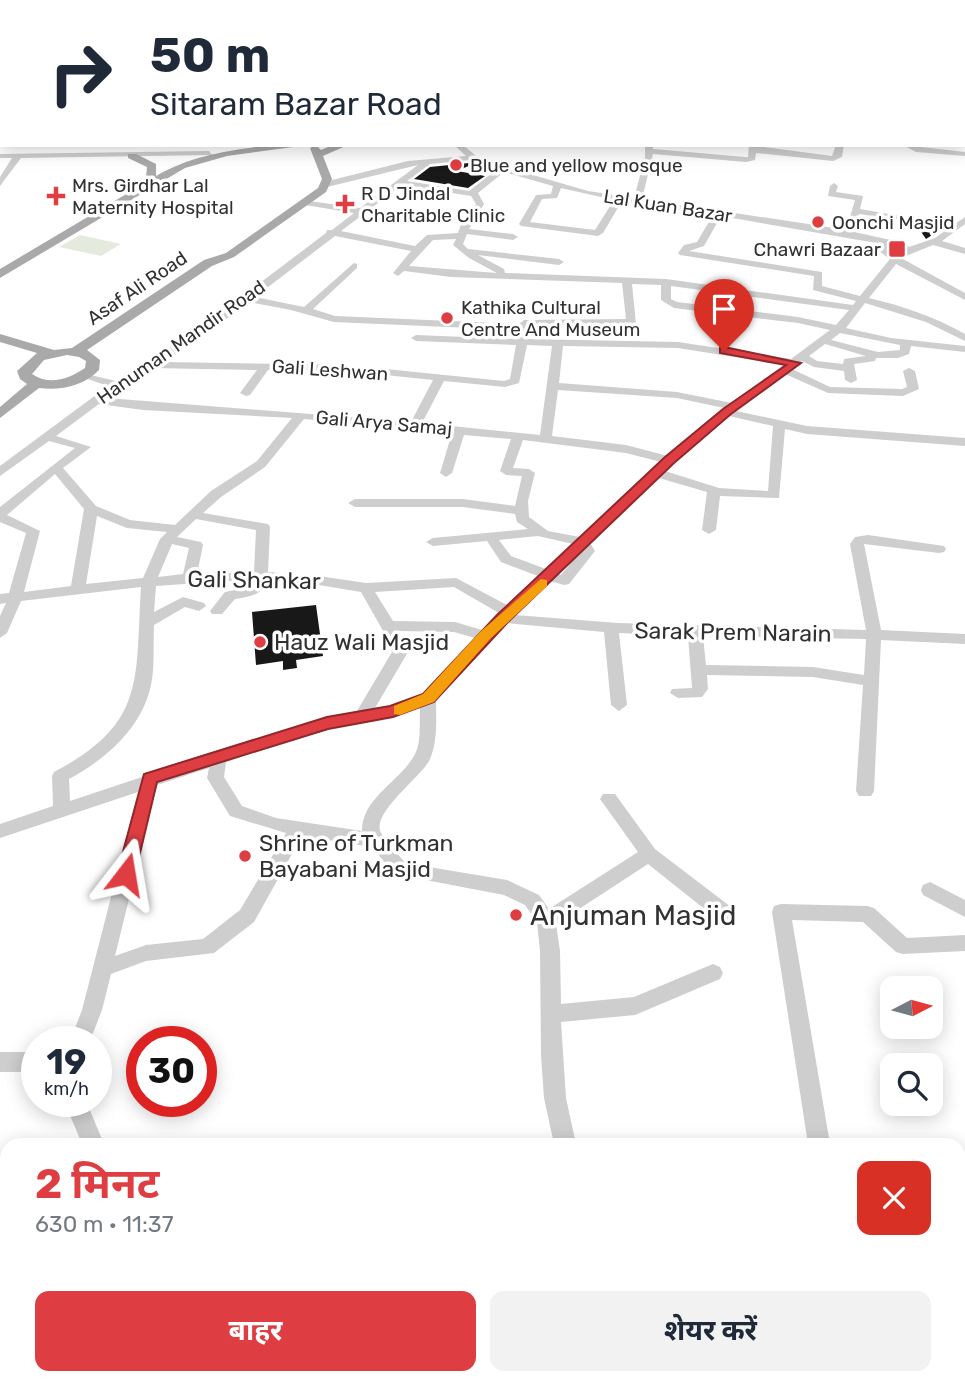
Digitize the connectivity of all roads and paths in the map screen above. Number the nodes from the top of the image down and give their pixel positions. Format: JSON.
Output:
{"nodes":[{"id":1,"x":251,"y":147,"type":"edge"},
{"id":2,"x":465,"y":147,"type":"edge"},
{"id":3,"x":840,"y":147,"type":"edge"},
{"id":4,"x":911,"y":147,"type":"edge"},
{"id":5,"x":313,"y":148,"type":"edge"},
{"id":6,"x":649,"y":148,"type":"edge"},
{"id":7,"x":753,"y":148,"type":"edge"},
{"id":8,"x":209,"y":153,"type":"junction"},
{"id":9,"x":965,"y":154,"type":"edge"},
{"id":10,"x":0,"y":156,"type":"edge"},
{"id":11,"x":18,"y":156,"type":"junction"},
{"id":12,"x":132,"y":156,"type":"junction"},
{"id":13,"x":470,"y":158,"type":"junction"},
{"id":14,"x":428,"y":161,"type":"junction"},
{"id":15,"x":502,"y":169,"type":"junction"},
{"id":16,"x":151,"y":177,"type":"junction"},
{"id":17,"x":400,"y":182,"type":"junction"},
{"id":18,"x":0,"y":183,"type":"edge"},
{"id":19,"x":327,"y":184,"type":"junction"},
{"id":20,"x":558,"y":185,"type":"junction"},
{"id":21,"x":834,"y":186,"type":"dead end"},
{"id":22,"x":472,"y":194,"type":"junction"},
{"id":23,"x":618,"y":200,"type":"junction"},
{"id":24,"x":305,"y":202,"type":"junction"},
{"id":25,"x":637,"y":202,"type":"junction"},
{"id":26,"x":360,"y":211,"type":"junction"},
{"id":27,"x":856,"y":211,"type":"junction"},
{"id":28,"x":718,"y":214,"type":"junction"},
{"id":29,"x":901,"y":217,"type":"dead end"},
{"id":30,"x":965,"y":220,"type":"edge"},
{"id":31,"x":848,"y":230,"type":"junction"},
{"id":32,"x":330,"y":232,"type":"junction"},
{"id":33,"x":461,"y":233,"type":"junction"},
{"id":34,"x":513,"y":237,"type":"dead end"},
{"id":35,"x":934,"y":242,"type":"junction"},
{"id":36,"x":887,"y":244,"type":"junction"},
{"id":37,"x":417,"y":249,"type":"junction"},
{"id":38,"x":910,"y":250,"type":"junction"},
{"id":39,"x":470,"y":251,"type":"junction"},
{"id":40,"x":965,"y":251,"type":"edge"},
{"id":41,"x":894,"y":257,"type":"junction"},
{"id":42,"x":559,"y":262,"type":"dead end"},
{"id":43,"x":0,"y":263,"type":"edge"},
{"id":44,"x":354,"y":266,"type":"dead end"},
{"id":45,"x":0,"y":274,"type":"edge"},
{"id":46,"x":504,"y":275,"type":"junction"},
{"id":47,"x":626,"y":279,"type":"junction"},
{"id":48,"x":666,"y":282,"type":"junction"},
{"id":49,"x":962,"y":292,"type":"edge"},
{"id":50,"x":765,"y":295,"type":"junction"},
{"id":51,"x":246,"y":298,"type":"junction"},
{"id":52,"x":860,"y":303,"type":"junction"},
{"id":53,"x":306,"y":311,"type":"junction"},
{"id":54,"x":760,"y":314,"type":"junction"},
{"id":55,"x":524,"y":325,"type":"junction"},
{"id":56,"x":840,"y":328,"type":"junction"},
{"id":57,"x":0,"y":338,"type":"edge"},
{"id":58,"x":416,"y":338,"type":"dead end"},
{"id":59,"x":965,"y":338,"type":"edge"},
{"id":60,"x":558,"y":341,"type":"junction"},
{"id":61,"x":825,"y":341,"type":"junction"},
{"id":62,"x":522,"y":342,"type":"junction"},
{"id":63,"x":906,"y":343,"type":"junction"},
{"id":64,"x":965,"y":349,"type":"edge"},
{"id":65,"x":0,"y":352,"type":"edge"},
{"id":66,"x":50,"y":353,"type":"junction"},
{"id":67,"x":871,"y":353,"type":"junction"},
{"id":68,"x":83,"y":354,"type":"junction"},
{"id":69,"x":32,"y":360,"type":"junction"},
{"id":70,"x":794,"y":363,"type":"junction"},
{"id":71,"x":147,"y":365,"type":"junction"},
{"id":72,"x":265,"y":366,"type":"junction"},
{"id":73,"x":909,"y":371,"type":"dead end"},
{"id":74,"x":86,"y":374,"type":"junction"},
{"id":75,"x":439,"y":379,"type":"junction"},
{"id":76,"x":32,"y":381,"type":"junction"},
{"id":77,"x":117,"y":385,"type":"junction"},
{"id":78,"x":555,"y":386,"type":"junction"},
{"id":79,"x":246,"y":393,"type":"dead end"},
{"id":80,"x":97,"y":400,"type":"junction"},
{"id":81,"x":0,"y":405,"type":"edge"},
{"id":82,"x":730,"y":409,"type":"junction"},
{"id":83,"x":0,"y":414,"type":"edge"},
{"id":84,"x":301,"y":415,"type":"junction"},
{"id":85,"x":415,"y":426,"type":"junction"},
{"id":86,"x":779,"y":426,"type":"junction"},
{"id":87,"x":459,"y":430,"type":"junction"},
{"id":88,"x":518,"y":436,"type":"junction"},
{"id":89,"x":46,"y":437,"type":"junction"},
{"id":90,"x":546,"y":439,"type":"junction"},
{"id":91,"x":965,"y":442,"type":"edge"},
{"id":92,"x":670,"y":460,"type":"junction"},
{"id":93,"x":56,"y":467,"type":"junction"},
{"id":94,"x":0,"y":472,"type":"edge"},
{"id":95,"x":657,"y":472,"type":"junction"},
{"id":96,"x":446,"y":473,"type":"dead end"},
{"id":97,"x":715,"y":492,"type":"junction"},
{"id":98,"x":355,"y":503,"type":"dead end"},
{"id":99,"x":91,"y":509,"type":"junction"},
{"id":100,"x":520,"y":511,"type":"junction"},
{"id":101,"x":0,"y":515,"type":"edge"},
{"id":102,"x":194,"y":515,"type":"junction"},
{"id":103,"x":709,"y":530,"type":"dead end"},
{"id":104,"x":540,"y":532,"type":"junction"},
{"id":105,"x":171,"y":534,"type":"junction"},
{"id":106,"x":492,"y":539,"type":"junction"},
{"id":107,"x":583,"y":541,"type":"junction"},
{"id":108,"x":433,"y":542,"type":"dead end"},
{"id":109,"x":939,"y":549,"type":"dead end"},
{"id":110,"x":551,"y":575,"type":"junction"},
{"id":111,"x":261,"y":576,"type":"junction"},
{"id":112,"x":189,"y":577,"type":"junction"},
{"id":113,"x":149,"y":580,"type":"junction"},
{"id":114,"x":366,"y":588,"type":"junction"},
{"id":115,"x":78,"y":590,"type":"junction"},
{"id":116,"x":8,"y":599,"type":"edge"},
{"id":117,"x":199,"y":606,"type":"dead end"},
{"id":118,"x":217,"y":611,"type":"dead end"},
{"id":119,"x":506,"y":615,"type":"junction"},
{"id":120,"x":147,"y":623,"type":"junction"},
{"id":121,"x":388,"y":626,"type":"junction"},
{"id":122,"x":611,"y":630,"type":"junction"},
{"id":123,"x":695,"y":632,"type":"junction"},
{"id":124,"x":0,"y":634,"type":"edge"},
{"id":125,"x":874,"y":634,"type":"junction"},
{"id":126,"x":485,"y":635,"type":"junction"},
{"id":127,"x":965,"y":639,"type":"edge"},
{"id":128,"x":699,"y":670,"type":"junction"},
{"id":129,"x":871,"y":681,"type":"junction"},
{"id":130,"x":678,"y":693,"type":"dead end"},
{"id":131,"x":428,"y":698,"type":"junction"},
{"id":132,"x":619,"y":705,"type":"dead end"},
{"id":133,"x":363,"y":715,"type":"junction"},
{"id":134,"x":219,"y":757,"type":"junction"},
{"id":135,"x":150,"y":778,"type":"junction"},
{"id":136,"x":865,"y":791,"type":"dead end"},
{"id":137,"x":609,"y":799,"type":"dead end"},
{"id":138,"x":62,"y":808,"type":"junction"},
{"id":139,"x":298,"y":828,"type":"junction"},
{"id":140,"x":0,"y":831,"type":"edge"},
{"id":141,"x":374,"y":840,"type":"junction"},
{"id":142,"x":649,"y":854,"type":"junction"},
{"id":143,"x":930,"y":890,"type":"dead end"},
{"id":144,"x":965,"y":909,"type":"edge"},
{"id":145,"x":724,"y":913,"type":"dead end"},
{"id":146,"x":546,"y":920,"type":"junction"},
{"id":147,"x":965,"y":943,"type":"edge"},
{"id":148,"x":102,"y":970,"type":"junction"},
{"id":149,"x":713,"y":973,"type":"dead end"},
{"id":150,"x":550,"y":1014,"type":"junction"},
{"id":151,"x":85,"y":1026,"type":"edge"},
{"id":152,"x":0,"y":1062,"type":"edge"},
{"id":153,"x":21,"y":1062,"type":"edge"},
{"id":154,"x":82,"y":1117,"type":"edge"},
{"id":155,"x":90,"y":1138,"type":"edge"},
{"id":156,"x":564,"y":1138,"type":"edge"},
{"id":157,"x":818,"y":1138,"type":"edge"}],
"edges":[{"from":1,"to":8,"type":"main road"},
{"from":2,"to":13,"type":"street"},
{"from":3,"to":7,"type":"street"},
{"from":4,"to":9,"type":"street"},
{"from":5,"to":19,"type":"main road"},
{"from":5,"to":45,"type":"main road"},
{"from":6,"to":7,"type":"street"},
{"from":6,"to":25,"type":"street"},
{"from":8,"to":12,"type":"street"},
{"from":8,"to":16,"type":"main road"},
{"from":10,"to":11,"type":"street"},
{"from":11,"to":12,"type":"street"},
{"from":11,"to":18,"type":"street"},
{"from":12,"to":16,"type":"main road"},
{"from":13,"to":14,"type":"street"},
{"from":13,"to":15,"type":"street","name":"Lal Kuan Bazar"},
{"from":14,"to":17,"type":"street","name":"Hanuman Mandir Road"},
{"from":14,"to":19,"type":"street"},
{"from":15,"to":20,"type":"street","name":"Lal Kuan Bazar"},
{"from":15,"to":22,"type":"street"},
{"from":16,"to":43,"type":"main road"},
{"from":17,"to":22,"type":"street"},
{"from":17,"to":26,"type":"street","name":"Hanuman Mandir Road"},
{"from":19,"to":24,"type":"main road","name":"Asaf Ali Road"},
{"from":20,"to":23,"type":"street","name":"Lal Kuan Bazar"},
{"from":20,"to":23,"type":"street"},
{"from":21,"to":27,"type":"street"},
{"from":22,"to":33,"type":"street"},
{"from":23,"to":25,"type":"street","name":"Lal Kuan Bazar"},
{"from":24,"to":26,"type":"street"},
{"from":24,"to":68,"type":"main road","name":"Asaf Ali Road"},
{"from":25,"to":28,"type":"street","name":"Lal Kuan Bazar"},
{"from":26,"to":32,"type":"street","name":"Hanuman Mandir Road"},
{"from":27,"to":29,"type":"street"},
{"from":27,"to":31,"type":"street"},
{"from":28,"to":31,"type":"street","name":"Lal Kuan Bazar"},
{"from":28,"to":52,"type":"street"},
{"from":30,"to":35,"type":"street"},
{"from":31,"to":36,"type":"street","name":"Lal Kuan Bazar"},
{"from":32,"to":37,"type":"street"},
{"from":32,"to":51,"type":"street","name":"Hanuman Mandir Road"},
{"from":33,"to":34,"type":"street"},
{"from":33,"to":37,"type":"street"},
{"from":33,"to":39,"type":"street"},
{"from":35,"to":38,"type":"street"},
{"from":35,"to":40,"type":"street"},
{"from":36,"to":38,"type":"street","name":"Lal Kuan Bazar"},
{"from":36,"to":41,"type":"street"},
{"from":37,"to":46,"type":"street"},
{"from":38,"to":41,"type":"street"},
{"from":39,"to":42,"type":"street"},
{"from":39,"to":46,"type":"street"},
{"from":41,"to":49,"type":"street"},
{"from":41,"to":52,"type":"street"},
{"from":44,"to":53,"type":"street"},
{"from":46,"to":47,"type":"street"},
{"from":47,"to":48,"type":"street"},
{"from":47,"to":55,"type":"street"},
{"from":48,"to":50,"type":"street"},
{"from":48,"to":54,"type":"street"},
{"from":50,"to":52,"type":"street"},
{"from":50,"to":54,"type":"street"},
{"from":51,"to":53,"type":"street"},
{"from":51,"to":71,"type":"street","name":"Hanuman Mandir Road"},
{"from":52,"to":56,"type":"street"},
{"from":52,"to":59,"type":"street"},
{"from":53,"to":55,"type":"street"},
{"from":54,"to":56,"type":"street"},
{"from":55,"to":62,"type":"street"},
{"from":56,"to":61,"type":"street"},
{"from":56,"to":63,"type":"street"},
{"from":57,"to":66,"type":"main road"},
{"from":58,"to":62,"type":"street"},
{"from":60,"to":62,"type":"street"},
{"from":60,"to":70,"type":"street"},
{"from":60,"to":78,"type":"street"},
{"from":61,"to":67,"type":"street"},
{"from":61,"to":70,"type":"street"},
{"from":62,"to":75,"type":"street","name":"Gali Leshwan"},
{"from":63,"to":64,"type":"street"},
{"from":63,"to":67,"type":"street"},
{"from":65,"to":69,"type":"main road"},
{"from":66,"to":68,"type":"main road"},
{"from":66,"to":69,"type":"main road"},
{"from":67,"to":70,"type":"street"},
{"from":68,"to":74,"type":"main road"},
{"from":69,"to":76,"type":"main road"},
{"from":70,"to":73,"type":"street"},
{"from":70,"to":82,"type":"street"},
{"from":71,"to":72,"type":"street","name":"Gali Leshwan"},
{"from":71,"to":77,"type":"street","name":"Hanuman Mandir Road"},
{"from":72,"to":75,"type":"street","name":"Gali Leshwan"},
{"from":72,"to":79,"type":"street"},
{"from":74,"to":76,"type":"main road"},
{"from":74,"to":77,"type":"street"},
{"from":75,"to":85,"type":"street"},
{"from":76,"to":81,"type":"main road"},
{"from":76,"to":83,"type":"main road"},
{"from":77,"to":80,"type":"street","name":"Hanuman Mandir Road"},
{"from":78,"to":82,"type":"street"},
{"from":78,"to":90,"type":"street"},
{"from":80,"to":84,"type":"street","name":"Gali Arya Samaj"},
{"from":80,"to":89,"type":"street","name":"Hanuman Mandir Road"},
{"from":82,"to":86,"type":"street"},
{"from":82,"to":92,"type":"street"},
{"from":84,"to":85,"type":"street","name":"Gali Arya Samaj"},
{"from":84,"to":102,"type":"street"},
{"from":85,"to":87,"type":"street","name":"Gali Arya Samaj"},
{"from":86,"to":91,"type":"street"},
{"from":86,"to":97,"type":"street"},
{"from":87,"to":88,"type":"street","name":"Gali Arya Samaj"},
{"from":87,"to":96,"type":"street"},
{"from":88,"to":90,"type":"street","name":"Gali Arya Samaj"},
{"from":88,"to":100,"type":"street"},
{"from":89,"to":93,"type":"street"},
{"from":89,"to":94,"type":"street","name":"Hanuman Mandir Road"},
{"from":90,"to":92,"type":"street","name":"Gali Arya Samaj"},
{"from":92,"to":95,"type":"street"},
{"from":93,"to":99,"type":"street"},
{"from":93,"to":101,"type":"street"},
{"from":95,"to":97,"type":"street"},
{"from":95,"to":107,"type":"street"},
{"from":97,"to":103,"type":"street"},
{"from":98,"to":100,"type":"street"},
{"from":99,"to":105,"type":"street"},
{"from":99,"to":115,"type":"street"},
{"from":100,"to":104,"type":"street"},
{"from":101,"to":116,"type":"street"},
{"from":102,"to":105,"type":"street"},
{"from":102,"to":111,"type":"street"},
{"from":104,"to":106,"type":"street"},
{"from":104,"to":107,"type":"street"},
{"from":105,"to":112,"type":"street"},
{"from":105,"to":113,"type":"street"},
{"from":106,"to":108,"type":"street"},
{"from":106,"to":110,"type":"street"},
{"from":107,"to":110,"type":"street"},
{"from":109,"to":125,"type":"street"},
{"from":110,"to":119,"type":"street"},
{"from":111,"to":112,"type":"street","name":"Gali Shankar"},
{"from":111,"to":114,"type":"street","name":"Gali Shankar"},
{"from":111,"to":118,"type":"street"},
{"from":112,"to":113,"type":"street","name":"Gali Shankar"},
{"from":113,"to":115,"type":"street","name":"Gali Shankar"},
{"from":113,"to":120,"type":"street"},
{"from":114,"to":119,"type":"street","name":"Gali Shankar"},
{"from":114,"to":121,"type":"street"},
{"from":115,"to":116,"type":"street","name":"Gali Shankar"},
{"from":116,"to":124,"type":"street"},
{"from":117,"to":120,"type":"street"},
{"from":119,"to":122,"type":"street","name":"Sarak Prem Narain"},
{"from":119,"to":126,"type":"street"},
{"from":120,"to":138,"type":"street"},
{"from":121,"to":126,"type":"street"},
{"from":121,"to":133,"type":"street"},
{"from":122,"to":123,"type":"street","name":"Sarak Prem Narain"},
{"from":122,"to":132,"type":"street"},
{"from":123,"to":125,"type":"street","name":"Sarak Prem Narain"},
{"from":123,"to":128,"type":"street"},
{"from":125,"to":127,"type":"street","name":"Sarak Prem Narain"},
{"from":125,"to":129,"type":"street"},
{"from":126,"to":131,"type":"street"},
{"from":128,"to":129,"type":"street"},
{"from":128,"to":130,"type":"street"},
{"from":129,"to":136,"type":"street"},
{"from":131,"to":133,"type":"street"},
{"from":131,"to":141,"type":"street"},
{"from":133,"to":134,"type":"street"},
{"from":134,"to":135,"type":"street"},
{"from":134,"to":139,"type":"street"},
{"from":135,"to":138,"type":"street"},
{"from":135,"to":148,"type":"street"},
{"from":137,"to":142,"type":"street"},
{"from":138,"to":140,"type":"street"},
{"from":139,"to":141,"type":"street"},
{"from":139,"to":148,"type":"street"},
{"from":141,"to":146,"type":"street"},
{"from":142,"to":145,"type":"street"},
{"from":142,"to":146,"type":"street"},
{"from":143,"to":144,"type":"street"},
{"from":146,"to":150,"type":"street"},
{"from":147,"to":157,"type":"street"},
{"from":148,"to":151,"type":"street"},
{"from":149,"to":150,"type":"street"},
{"from":150,"to":156,"type":"street"},
{"from":152,"to":153,"type":"street"},
{"from":154,"to":155,"type":"street"}]}
